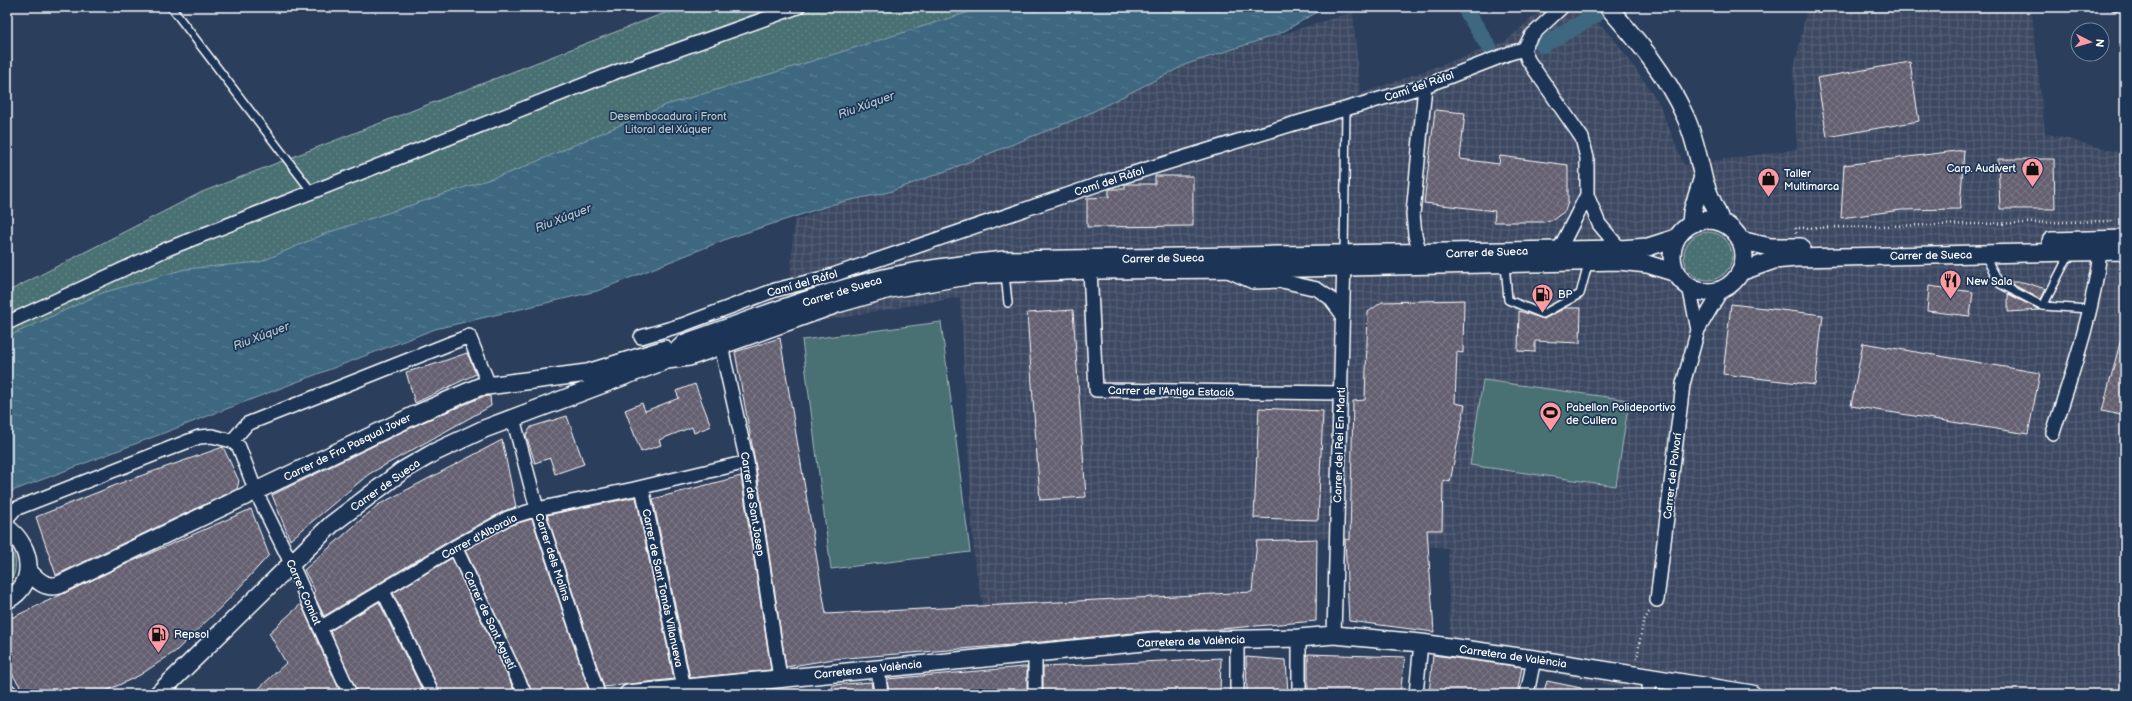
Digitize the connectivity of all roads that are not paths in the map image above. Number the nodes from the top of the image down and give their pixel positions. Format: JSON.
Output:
{"nodes":[{"id":1,"x":170,"y":7,"type":"edge"},
{"id":2,"x":798,"y":7,"type":"edge"},
{"id":3,"x":1562,"y":7,"type":"edge"},
{"id":4,"x":1608,"y":7,"type":"edge"},
{"id":5,"x":1524,"y":49,"type":"junction"},
{"id":6,"x":1424,"y":86,"type":"junction"},
{"id":7,"x":1346,"y":109,"type":"junction"},
{"id":8,"x":1703,"y":177,"type":"junction"},
{"id":9,"x":312,"y":192,"type":"junction"},
{"id":10,"x":1587,"y":196,"type":"junction"},
{"id":11,"x":1721,"y":222,"type":"junction"},
{"id":12,"x":1691,"y":224,"type":"junction"},
{"id":13,"x":2121,"y":234,"type":"edge"},
{"id":14,"x":1676,"y":238,"type":"junction"},
{"id":15,"x":1740,"y":240,"type":"junction"},
{"id":16,"x":1620,"y":249,"type":"junction"},
{"id":17,"x":1559,"y":250,"type":"junction"},
{"id":18,"x":2125,"y":251,"type":"edge"},
{"id":19,"x":2071,"y":252,"type":"junction"},
{"id":20,"x":2100,"y":252,"type":"junction"},
{"id":21,"x":1420,"y":254,"type":"junction"},
{"id":22,"x":1984,"y":254,"type":"junction"},
{"id":23,"x":1590,"y":261,"type":"junction"},
{"id":24,"x":1344,"y":262,"type":"junction"},
{"id":25,"x":1505,"y":264,"type":"junction"},
{"id":26,"x":1005,"y":267,"type":"junction"},
{"id":27,"x":1090,"y":270,"type":"junction"},
{"id":28,"x":1224,"y":270,"type":"junction"},
{"id":29,"x":1740,"y":272,"type":"junction"},
{"id":30,"x":1676,"y":273,"type":"junction"},
{"id":31,"x":1689,"y":286,"type":"junction"},
{"id":32,"x":1722,"y":289,"type":"junction"},
{"id":33,"x":1008,"y":303,"type":"dead end"},
{"id":34,"x":2043,"y":306,"type":"junction"},
{"id":35,"x":2089,"y":309,"type":"junction"},
{"id":36,"x":1342,"y":314,"type":"junction"},
{"id":37,"x":7,"y":323,"type":"edge"},
{"id":38,"x":1698,"y":330,"type":"junction"},
{"id":39,"x":641,"y":337,"type":"dead end"},
{"id":40,"x":720,"y":338,"type":"junction"},
{"id":41,"x":685,"y":343,"type":"junction"},
{"id":42,"x":667,"y":360,"type":"junction"},
{"id":43,"x":489,"y":385,"type":"junction"},
{"id":44,"x":1340,"y":393,"type":"junction"},
{"id":45,"x":513,"y":418,"type":"junction"},
{"id":46,"x":2053,"y":433,"type":"dead end"},
{"id":47,"x":232,"y":441,"type":"junction"},
{"id":48,"x":747,"y":462,"type":"junction"},
{"id":49,"x":642,"y":487,"type":"junction"},
{"id":50,"x":256,"y":492,"type":"junction"},
{"id":51,"x":537,"y":508,"type":"junction"},
{"id":52,"x":7,"y":523,"type":"edge"},
{"id":53,"x":7,"y":528,"type":"edge"},
{"id":54,"x":455,"y":546,"type":"junction"},
{"id":55,"x":291,"y":563,"type":"junction"},
{"id":56,"x":28,"y":571,"type":"junction"},
{"id":57,"x":383,"y":591,"type":"junction"},
{"id":58,"x":7,"y":600,"type":"edge"},
{"id":59,"x":1657,"y":600,"type":"road end"},
{"id":60,"x":320,"y":628,"type":"junction"},
{"id":61,"x":1334,"y":635,"type":"junction"},
{"id":62,"x":1299,"y":638,"type":"junction"},
{"id":63,"x":1237,"y":639,"type":"junction"},
{"id":64,"x":1421,"y":643,"type":"junction"},
{"id":65,"x":1035,"y":652,"type":"junction"},
{"id":66,"x":1534,"y":659,"type":"junction"},
{"id":67,"x":878,"y":669,"type":"junction"},
{"id":68,"x":1643,"y":676,"type":"junction"},
{"id":69,"x":780,"y":678,"type":"junction"},
{"id":70,"x":684,"y":688,"type":"junction"},
{"id":71,"x":649,"y":693,"type":"edge"},
{"id":72,"x":158,"y":694,"type":"edge"},
{"id":73,"x":350,"y":694,"type":"edge"},
{"id":74,"x":433,"y":694,"type":"edge"},
{"id":75,"x":525,"y":694,"type":"edge"},
{"id":76,"x":598,"y":694,"type":"edge"},
{"id":77,"x":628,"y":694,"type":"edge"},
{"id":78,"x":881,"y":694,"type":"edge"},
{"id":79,"x":1035,"y":694,"type":"edge"},
{"id":80,"x":1238,"y":694,"type":"edge"},
{"id":81,"x":1299,"y":694,"type":"edge"},
{"id":82,"x":1416,"y":694,"type":"edge"},
{"id":83,"x":1527,"y":694,"type":"edge"},
{"id":84,"x":1648,"y":694,"type":"edge"},
{"id":85,"x":1752,"y":694,"type":"edge"}],
"edges":[{"from":1,"to":9,"type":"lane"},
{"from":2,"to":9,"type":"street"},
{"from":3,"to":5,"type":"street"},
{"from":4,"to":8,"type":"street"},
{"from":5,"to":6,"type":"street","name":"Camí del Ràfol"},
{"from":5,"to":10,"type":"street"},
{"from":6,"to":7,"type":"street","name":"Camí del Ràfol"},
{"from":6,"to":21,"type":"street"},
{"from":7,"to":24,"type":"lane"},
{"from":7,"to":39,"type":"street","name":"Camí del Ràfol"},
{"from":8,"to":11,"type":"street"},
{"from":8,"to":12,"type":"street"},
{"from":9,"to":37,"type":"street"},
{"from":10,"to":16,"type":"street"},
{"from":10,"to":17,"type":"street"},
{"from":11,"to":12,"type":"street"},
{"from":11,"to":15,"type":"street"},
{"from":12,"to":14,"type":"street"},
{"from":13,"to":15,"type":"street","name":"Carrer de Sueca"},
{"from":14,"to":16,"type":"street","name":"Carrer de Sueca"},
{"from":14,"to":30,"type":"street"},
{"from":15,"to":29,"type":"street"},
{"from":16,"to":17,"type":"street","name":"Carrer de Sueca"},
{"from":17,"to":21,"type":"street","name":"Carrer de Sueca"},
{"from":18,"to":20,"type":"street","name":"Carrer de Sueca"},
{"from":19,"to":20,"type":"street","name":"Carrer de Sueca"},
{"from":19,"to":22,"type":"street","name":"Carrer de Sueca"},
{"from":19,"to":34,"type":"lane"},
{"from":20,"to":35,"type":"street"},
{"from":21,"to":24,"type":"street","name":"Carrer de Sueca"},
{"from":22,"to":29,"type":"street","name":"Carrer de Sueca"},
{"from":22,"to":34,"type":"lane"},
{"from":23,"to":25,"type":"street","name":"Carrer de Sueca"},
{"from":23,"to":25,"type":"lane"},
{"from":23,"to":30,"type":"street","name":"Carrer de Sueca"},
{"from":24,"to":25,"type":"street","name":"Carrer de Sueca"},
{"from":24,"to":26,"type":"street","name":"Carrer de Sueca"},
{"from":24,"to":28,"type":"street","name":"Carrer de Sueca"},
{"from":24,"to":36,"type":"street","name":"Carrer del Rei En Martí"},
{"from":26,"to":27,"type":"street","name":"Carrer de Sueca"},
{"from":26,"to":33,"type":"lane"},
{"from":26,"to":40,"type":"street","name":"Carrer de Sueca"},
{"from":27,"to":28,"type":"street","name":"Carrer de Sueca"},
{"from":27,"to":44,"type":"street","name":"Carrer de l'Antiga Estació"},
{"from":28,"to":36,"type":"street"},
{"from":29,"to":32,"type":"street"},
{"from":30,"to":31,"type":"street"},
{"from":31,"to":32,"type":"street"},
{"from":31,"to":38,"type":"street","name":"Carrer del Polvorí"},
{"from":32,"to":38,"type":"street","name":"Carrer del Polvorí"},
{"from":34,"to":35,"type":"lane"},
{"from":35,"to":46,"type":"street"},
{"from":36,"to":44,"type":"street","name":"Carrer del Rei En Martí"},
{"from":38,"to":59,"type":"street","name":"Carrer del Polvorí"},
{"from":40,"to":41,"type":"street","name":"Carrer de Sueca"},
{"from":40,"to":42,"type":"street","name":"Carrer de Sueca"},
{"from":40,"to":48,"type":"street","name":"Carrer de Sant Josep"},
{"from":41,"to":42,"type":"street","name":"Carrer de Sueca"},
{"from":41,"to":43,"type":"street","name":"Carrer de Fra Pasqual Jover"},
{"from":42,"to":45,"type":"street","name":"Carrer de Sueca"},
{"from":43,"to":47,"type":"street"},
{"from":43,"to":50,"type":"street","name":"Carrer de Fra Pasqual Jover"},
{"from":44,"to":61,"type":"street","name":"Carrer del Rei En Martí"},
{"from":45,"to":51,"type":"street","name":"Carrer dels Molins"},
{"from":45,"to":55,"type":"street","name":"Carrer de Sueca"},
{"from":47,"to":50,"type":"street","name":"Carrer Comiat"},
{"from":47,"to":52,"type":"street"},
{"from":48,"to":49,"type":"street","name":"Carrer d'Alboraia"},
{"from":48,"to":69,"type":"street","name":"Carrer de Sant Josep"},
{"from":49,"to":51,"type":"street","name":"Carrer d'Alboraia"},
{"from":49,"to":70,"type":"street","name":"Carrer de Sant Tomàs Villanueva"},
{"from":50,"to":55,"type":"street","name":"Carrer Comiat"},
{"from":50,"to":56,"type":"street","name":"Carrer de Fra Pasqual Jover"},
{"from":51,"to":54,"type":"street","name":"Carrer d'Alboraia"},
{"from":51,"to":76,"type":"street","name":"Carrer dels Molins"},
{"from":53,"to":56,"type":"street"},
{"from":54,"to":57,"type":"street","name":"Carrer d'Alboraia"},
{"from":54,"to":75,"type":"street","name":"Carrer de Sant Agustí"},
{"from":55,"to":60,"type":"street","name":"Carrer Comiat"},
{"from":55,"to":72,"type":"street","name":"Carrer de Sueca"},
{"from":56,"to":58,"type":"street"},
{"from":57,"to":60,"type":"street","name":"Carrer d'Alboraia"},
{"from":57,"to":74,"type":"street"},
{"from":60,"to":73,"type":"street","name":"Carrer Comiat"},
{"from":61,"to":62,"type":"street","name":"Carretera de València"},
{"from":61,"to":64,"type":"street","name":"Carretera de València"},
{"from":62,"to":63,"type":"street","name":"Carretera de València"},
{"from":62,"to":81,"type":"street"},
{"from":63,"to":65,"type":"street","name":"Carretera de València"},
{"from":63,"to":80,"type":"street"},
{"from":64,"to":66,"type":"street","name":"Carretera de València"},
{"from":64,"to":82,"type":"street"},
{"from":65,"to":67,"type":"street","name":"Carretera de València"},
{"from":65,"to":79,"type":"street"},
{"from":66,"to":68,"type":"street","name":"Carretera de València"},
{"from":66,"to":83,"type":"street"},
{"from":67,"to":69,"type":"street","name":"Carretera de València"},
{"from":67,"to":78,"type":"street"},
{"from":68,"to":84,"type":"street"},
{"from":68,"to":85,"type":"street","name":"Carretera de València"},
{"from":69,"to":70,"type":"street","name":"Carretera de València"},
{"from":70,"to":71,"type":"street","name":"Carretera de València"},
{"from":71,"to":77,"type":"street","name":"Carretera de València"}]}
